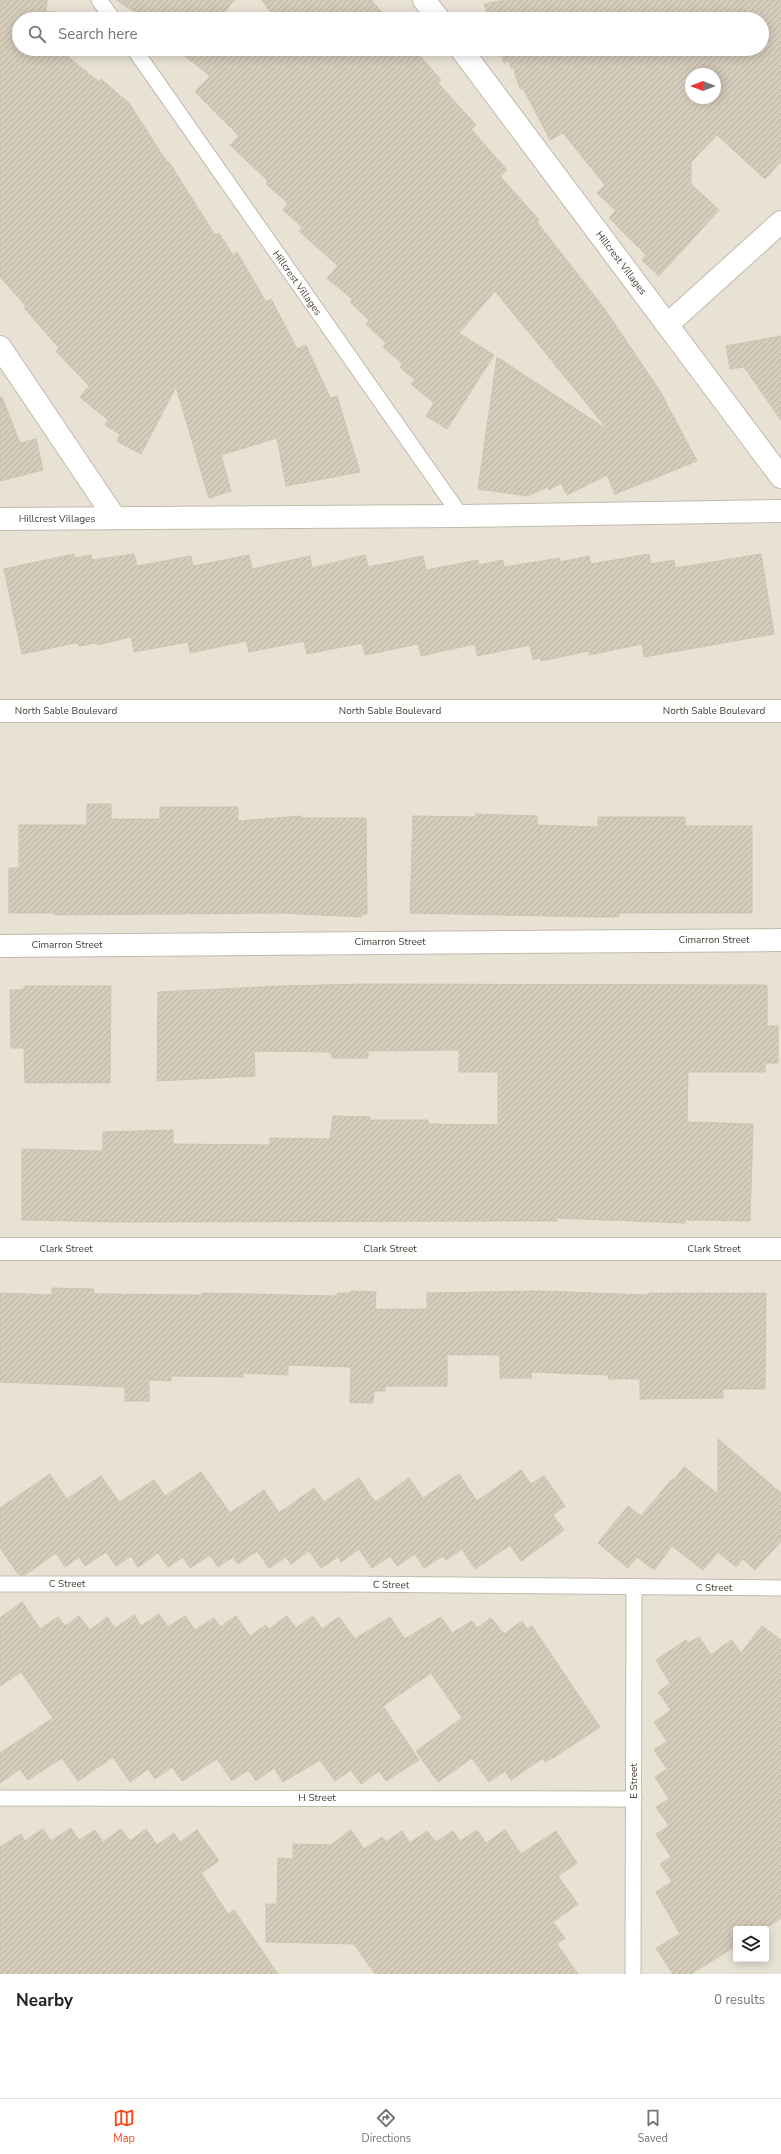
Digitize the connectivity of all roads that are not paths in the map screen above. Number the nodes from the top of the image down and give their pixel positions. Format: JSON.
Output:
{"nodes":[{"id":1,"x":99,"y":0,"type":"edge"},
{"id":2,"x":424,"y":0,"type":"edge"},
{"id":3,"x":108,"y":12,"type":"edge"},
{"id":4,"x":433,"y":12,"type":"edge"},
{"id":5,"x":139,"y":56,"type":"edge"},
{"id":6,"x":466,"y":56,"type":"edge"},
{"id":7,"x":781,"y":222,"type":"edge"},
{"id":8,"x":667,"y":324,"type":"junction"},
{"id":9,"x":0,"y":347,"type":"edge"},
{"id":10,"x":781,"y":477,"type":"edge"},
{"id":11,"x":781,"y":511,"type":"edge"},
{"id":12,"x":461,"y":516,"type":"junction"},
{"id":13,"x":115,"y":518,"type":"junction"},
{"id":14,"x":0,"y":519,"type":"edge"},
{"id":15,"x":0,"y":711,"type":"edge"},
{"id":16,"x":781,"y":711,"type":"edge"},
{"id":17,"x":781,"y":940,"type":"edge"},
{"id":18,"x":0,"y":946,"type":"edge"},
{"id":19,"x":0,"y":1249,"type":"edge"},
{"id":20,"x":781,"y":1249,"type":"edge"},
{"id":21,"x":0,"y":1584,"type":"edge"},
{"id":22,"x":634,"y":1587,"type":"junction"},
{"id":23,"x":781,"y":1588,"type":"edge"},
{"id":24,"x":0,"y":1798,"type":"edge"},
{"id":25,"x":634,"y":1799,"type":"junction"},
{"id":26,"x":633,"y":1974,"type":"edge"}],
"edges":[{"from":1,"to":3,"type":"lane"},
{"from":2,"to":4,"type":"street"},
{"from":5,"to":12,"type":"lane","name":"Hillcrest Villages"},
{"from":6,"to":8,"type":"street","name":"Hillcrest Villages"},
{"from":7,"to":8,"type":"street"},
{"from":8,"to":10,"type":"street","name":"Hillcrest Villages"},
{"from":9,"to":13,"type":"street","name":"Hillcrest Villages"},
{"from":11,"to":12,"type":"street","name":"Hillcrest Villages"},
{"from":12,"to":13,"type":"street","name":"Hillcrest Villages"},
{"from":13,"to":14,"type":"street","name":"Hillcrest Villages"},
{"from":15,"to":16,"type":"street","name":"North Sable Boulevard"},
{"from":17,"to":18,"type":"street","name":"Cimarron Street"},
{"from":19,"to":20,"type":"street","name":"Clark Street"},
{"from":21,"to":22,"type":"lane","name":"C Street"},
{"from":22,"to":23,"type":"lane","name":"C Street"},
{"from":22,"to":25,"type":"lane","name":"E Street"},
{"from":24,"to":25,"type":"lane","name":"H Street"},
{"from":25,"to":26,"type":"lane","name":"E Street"}]}
